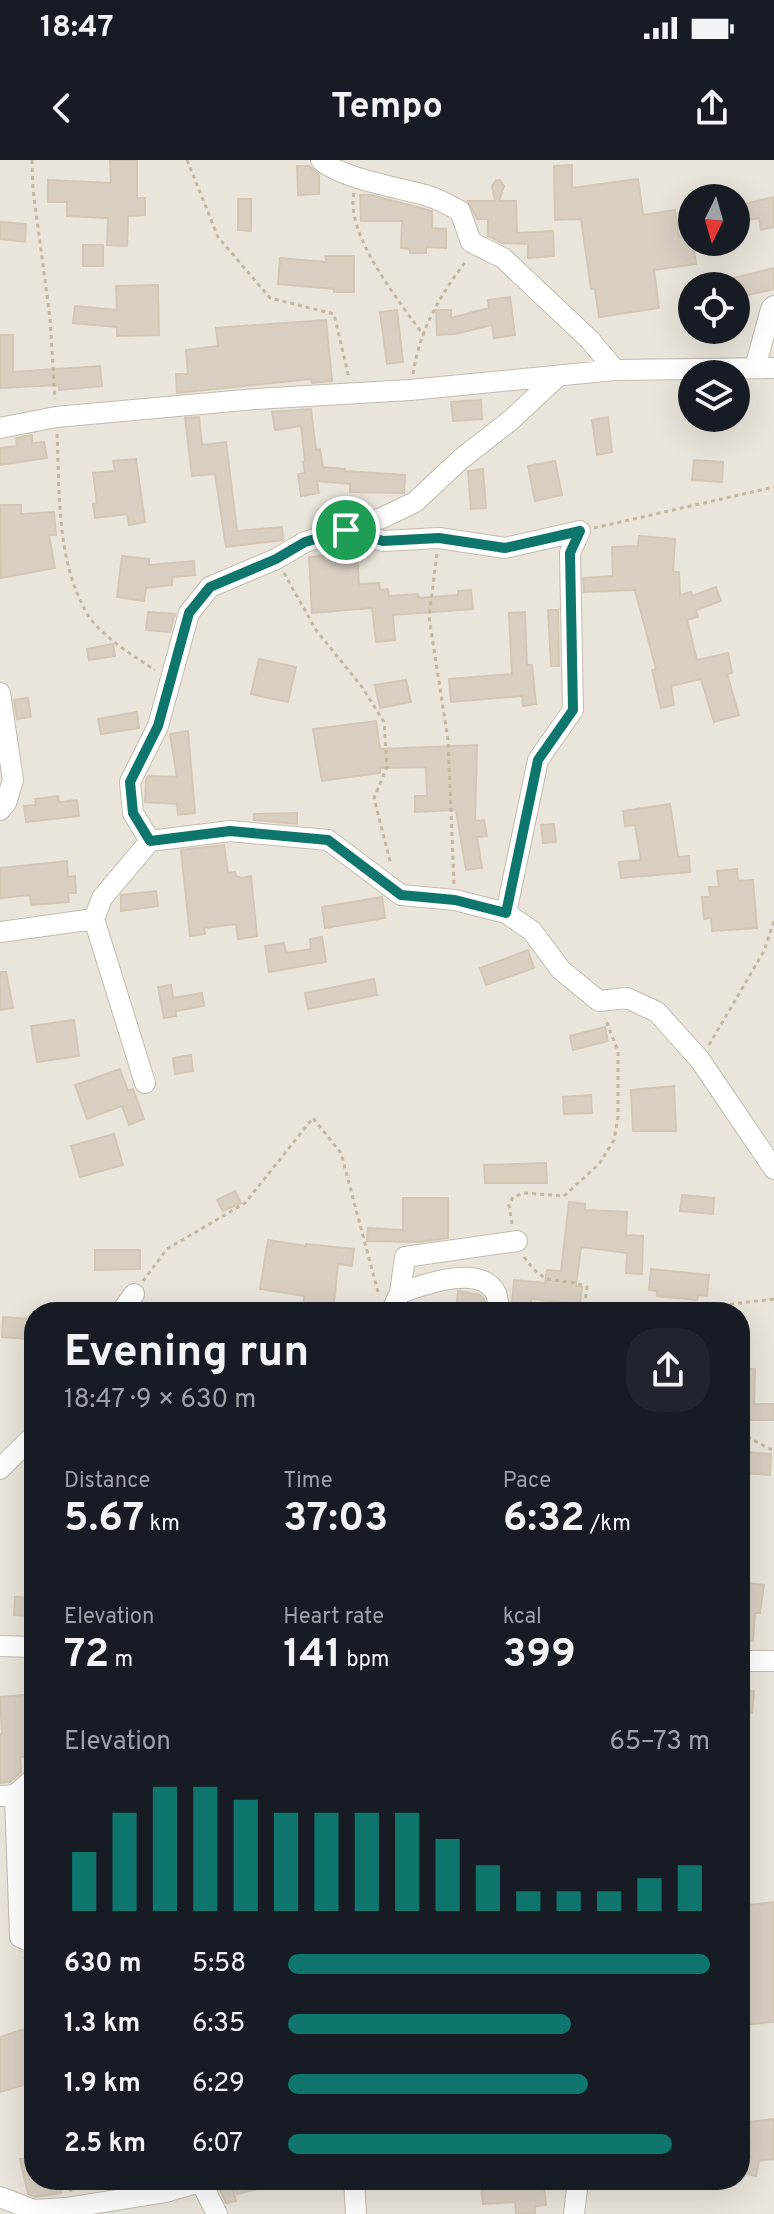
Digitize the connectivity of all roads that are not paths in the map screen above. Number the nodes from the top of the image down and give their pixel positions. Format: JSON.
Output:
{"nodes":[{"id":1,"x":321,"y":160,"type":"edge"},
{"id":2,"x":774,"y":306,"type":"edge"},
{"id":3,"x":764,"y":368,"type":"edge"},
{"id":4,"x":615,"y":370,"type":"junction"},
{"id":5,"x":556,"y":378,"type":"junction"},
{"id":6,"x":0,"y":428,"type":"edge"},
{"id":7,"x":346,"y":530,"type":"junction"},
{"id":8,"x":0,"y":693,"type":"edge"},
{"id":9,"x":0,"y":810,"type":"edge"},
{"id":10,"x":150,"y":841,"type":"junction"},
{"id":11,"x":506,"y":913,"type":"junction"},
{"id":12,"x":94,"y":919,"type":"junction"},
{"id":13,"x":0,"y":932,"type":"edge"},
{"id":14,"x":145,"y":1083,"type":"dead end"},
{"id":15,"x":774,"y":1169,"type":"edge"},
{"id":16,"x":517,"y":1241,"type":"road end"},
{"id":17,"x":134,"y":1294,"type":"road end"},
{"id":18,"x":390,"y":1301,"type":"edge"},
{"id":19,"x":128,"y":1302,"type":"edge"},
{"id":20,"x":497,"y":1302,"type":"edge"},
{"id":21,"x":24,"y":1445,"type":"edge"},
{"id":22,"x":0,"y":1469,"type":"edge"},
{"id":23,"x":0,"y":1646,"type":"edge"},
{"id":24,"x":24,"y":1647,"type":"edge"},
{"id":25,"x":750,"y":1661,"type":"edge"},
{"id":26,"x":774,"y":1661,"type":"edge"},
{"id":27,"x":8,"y":1796,"type":"edge"},
{"id":28,"x":24,"y":1917,"type":"edge"},
{"id":29,"x":172,"y":2190,"type":"edge"},
{"id":30,"x":205,"y":2190,"type":"edge"},
{"id":31,"x":355,"y":2190,"type":"edge"},
{"id":32,"x":577,"y":2190,"type":"edge"},
{"id":33,"x":0,"y":2200,"type":"edge"},
{"id":34,"x":1,"y":2214,"type":"edge"},
{"id":35,"x":217,"y":2214,"type":"edge"},
{"id":36,"x":356,"y":2214,"type":"edge"},
{"id":37,"x":574,"y":2214,"type":"edge"}],
"edges":[{"from":1,"to":4,"type":"street"},
{"from":2,"to":3,"type":"street"},
{"from":3,"to":4,"type":"street"},
{"from":4,"to":5,"type":"street"},
{"from":5,"to":6,"type":"street"},
{"from":5,"to":7,"type":"street"},
{"from":7,"to":10,"type":"street"},
{"from":7,"to":11,"type":"street"},
{"from":8,"to":9,"type":"street"},
{"from":10,"to":11,"type":"street"},
{"from":10,"to":12,"type":"street"},
{"from":11,"to":15,"type":"street"},
{"from":12,"to":13,"type":"street"},
{"from":12,"to":14,"type":"street"},
{"from":16,"to":18,"type":"street"},
{"from":17,"to":19,"type":"street"},
{"from":18,"to":20,"type":"street"},
{"from":21,"to":22,"type":"street"},
{"from":23,"to":24,"type":"street"},
{"from":25,"to":26,"type":"street"},
{"from":27,"to":28,"type":"street"},
{"from":29,"to":33,"type":"street"},
{"from":30,"to":35,"type":"street"},
{"from":31,"to":36,"type":"street"},
{"from":32,"to":37,"type":"street"},
{"from":33,"to":34,"type":"street"}]}
